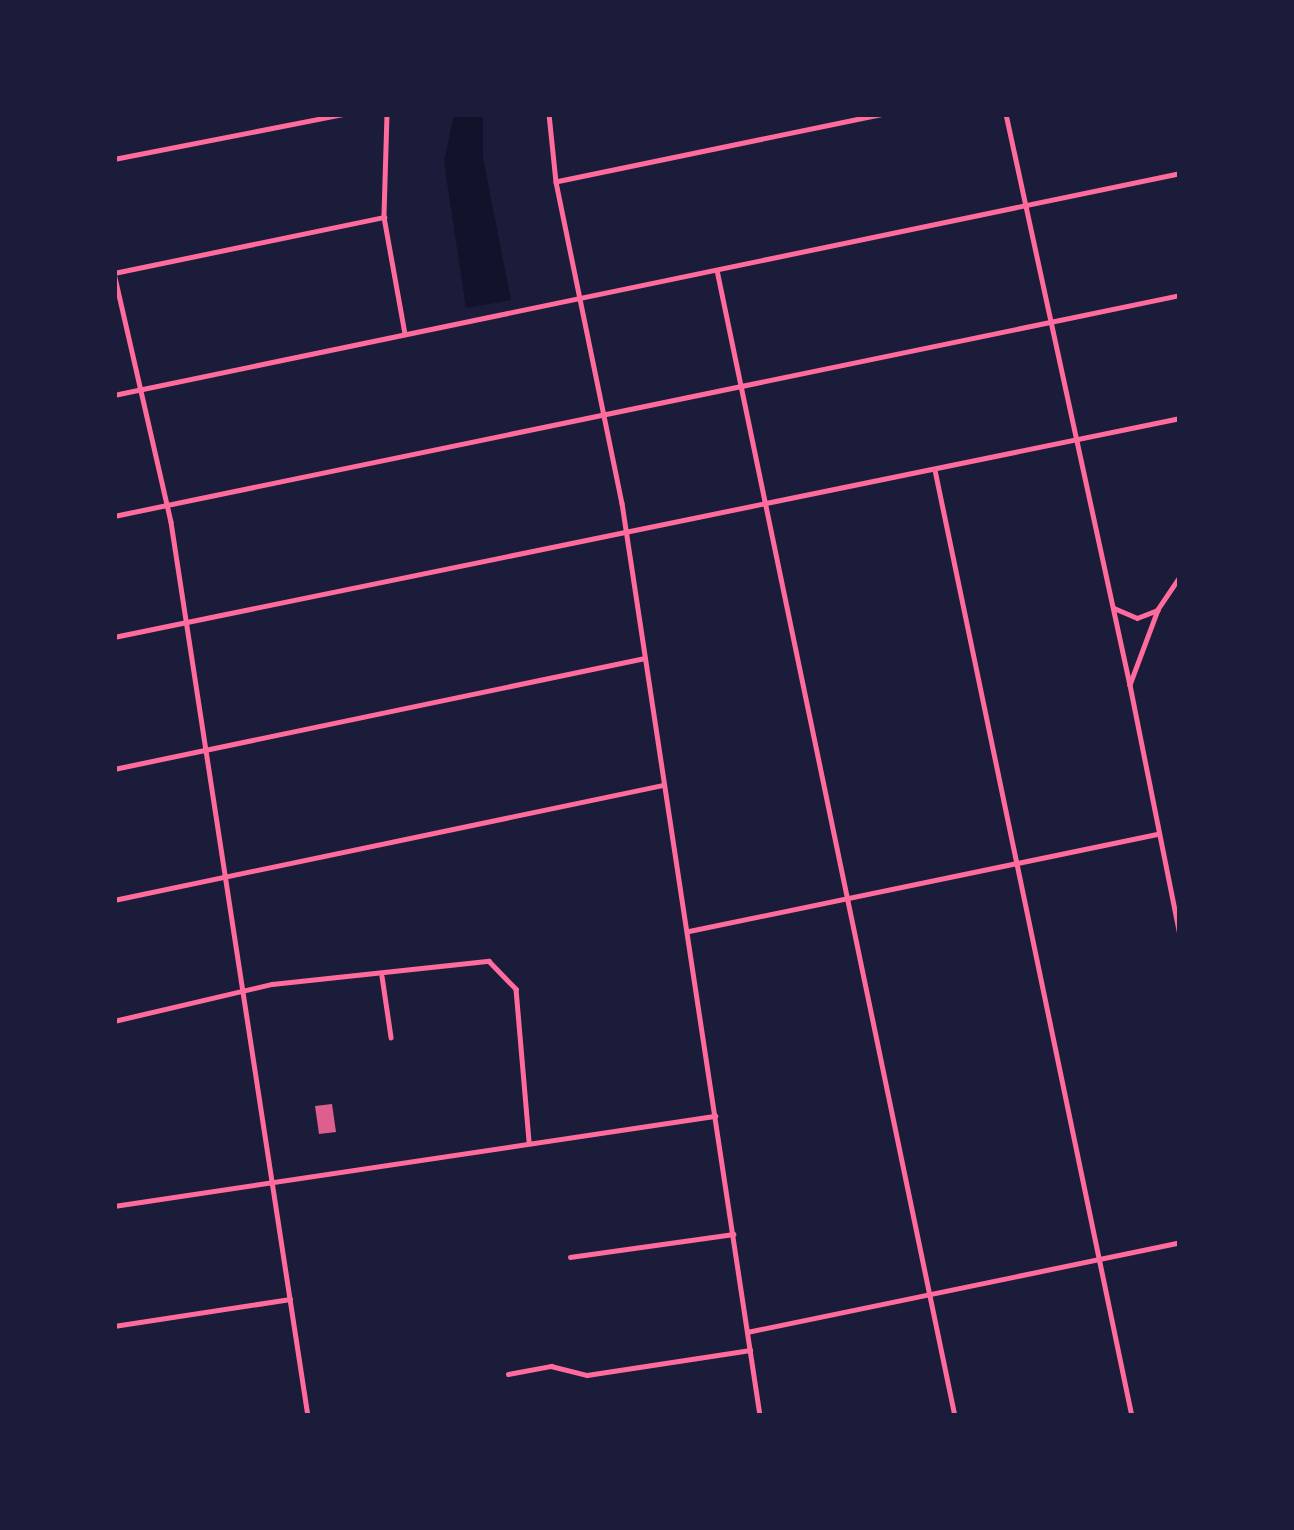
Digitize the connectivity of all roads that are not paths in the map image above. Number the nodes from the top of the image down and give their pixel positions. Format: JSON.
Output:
{"nodes":[{"id":1,"x":344,"y":114,"type":"edge"},
{"id":2,"x":387,"y":114,"type":"edge"},
{"id":3,"x":549,"y":114,"type":"edge"},
{"id":4,"x":881,"y":114,"type":"edge"},
{"id":5,"x":1006,"y":114,"type":"edge"},
{"id":6,"x":114,"y":159,"type":"edge"},
{"id":7,"x":1180,"y":173,"type":"edge"},
{"id":8,"x":556,"y":182,"type":"junction"},
{"id":9,"x":1026,"y":205,"type":"junction"},
{"id":10,"x":384,"y":218,"type":"junction"},
{"id":11,"x":717,"y":270,"type":"junction"},
{"id":12,"x":114,"y":273,"type":"edge"},
{"id":13,"x":1180,"y":295,"type":"edge"},
{"id":14,"x":579,"y":298,"type":"junction"},
{"id":15,"x":1051,"y":322,"type":"junction"},
{"id":16,"x":405,"y":334,"type":"junction"},
{"id":17,"x":741,"y":386,"type":"junction"},
{"id":18,"x":141,"y":389,"type":"junction"},
{"id":19,"x":114,"y":395,"type":"edge"},
{"id":20,"x":604,"y":414,"type":"junction"},
{"id":21,"x":1180,"y":418,"type":"edge"},
{"id":22,"x":1076,"y":438,"type":"junction"},
{"id":23,"x":934,"y":467,"type":"junction"},
{"id":24,"x":765,"y":502,"type":"junction"},
{"id":25,"x":167,"y":505,"type":"junction"},
{"id":26,"x":114,"y":516,"type":"edge"},
{"id":27,"x":626,"y":531,"type":"junction"},
{"id":28,"x":1180,"y":577,"type":"edge"},
{"id":29,"x":1113,"y":608,"type":"junction"},
{"id":30,"x":1158,"y":610,"type":"junction"},
{"id":31,"x":187,"y":622,"type":"junction"},
{"id":32,"x":114,"y":638,"type":"edge"},
{"id":33,"x":644,"y":658,"type":"junction"},
{"id":34,"x":1130,"y":685,"type":"junction"},
{"id":35,"x":207,"y":749,"type":"junction"},
{"id":36,"x":114,"y":769,"type":"edge"},
{"id":37,"x":664,"y":785,"type":"junction"},
{"id":38,"x":1159,"y":833,"type":"junction"},
{"id":39,"x":1017,"y":863,"type":"junction"},
{"id":40,"x":226,"y":877,"type":"junction"},
{"id":41,"x":847,"y":898,"type":"junction"},
{"id":42,"x":114,"y":900,"type":"edge"},
{"id":43,"x":686,"y":932,"type":"junction"},
{"id":44,"x":1180,"y":935,"type":"edge"},
{"id":45,"x":382,"y":976,"type":"junction"},
{"id":46,"x":244,"y":992,"type":"junction"},
{"id":47,"x":114,"y":1021,"type":"edge"},
{"id":48,"x":391,"y":1037,"type":"dead end"},
{"id":49,"x":715,"y":1116,"type":"junction"},
{"id":50,"x":529,"y":1143,"type":"junction"},
{"id":51,"x":272,"y":1181,"type":"junction"},
{"id":52,"x":114,"y":1206,"type":"edge"},
{"id":53,"x":733,"y":1234,"type":"junction"},
{"id":54,"x":1180,"y":1242,"type":"edge"},
{"id":55,"x":570,"y":1257,"type":"dead end"},
{"id":56,"x":1099,"y":1259,"type":"junction"},
{"id":57,"x":929,"y":1294,"type":"junction"},
{"id":58,"x":290,"y":1299,"type":"junction"},
{"id":59,"x":114,"y":1326,"type":"edge"},
{"id":60,"x":747,"y":1332,"type":"junction"},
{"id":61,"x":750,"y":1350,"type":"junction"},
{"id":62,"x":508,"y":1374,"type":"dead end"},
{"id":63,"x":308,"y":1416,"type":"edge"},
{"id":64,"x":760,"y":1416,"type":"edge"},
{"id":65,"x":955,"y":1416,"type":"edge"},
{"id":66,"x":1132,"y":1416,"type":"edge"}],
"edges":[{"from":1,"to":6,"type":"street"},
{"from":2,"to":10,"type":"street"},
{"from":3,"to":8,"type":"street"},
{"from":4,"to":8,"type":"street"},
{"from":5,"to":9,"type":"street"},
{"from":7,"to":9,"type":"street"},
{"from":8,"to":14,"type":"street"},
{"from":9,"to":11,"type":"street"},
{"from":9,"to":15,"type":"street"},
{"from":10,"to":12,"type":"street"},
{"from":10,"to":16,"type":"street"},
{"from":11,"to":14,"type":"street"},
{"from":11,"to":17,"type":"street"},
{"from":12,"to":18,"type":"street"},
{"from":13,"to":15,"type":"street"},
{"from":14,"to":16,"type":"street"},
{"from":14,"to":20,"type":"street"},
{"from":15,"to":17,"type":"street"},
{"from":15,"to":22,"type":"street"},
{"from":16,"to":18,"type":"street"},
{"from":17,"to":20,"type":"street"},
{"from":17,"to":24,"type":"street"},
{"from":18,"to":19,"type":"street"},
{"from":18,"to":25,"type":"street"},
{"from":20,"to":25,"type":"street"},
{"from":20,"to":27,"type":"street"},
{"from":21,"to":22,"type":"street"},
{"from":22,"to":23,"type":"street"},
{"from":22,"to":29,"type":"street"},
{"from":23,"to":24,"type":"street"},
{"from":23,"to":39,"type":"street"},
{"from":24,"to":27,"type":"street"},
{"from":24,"to":41,"type":"street"},
{"from":25,"to":26,"type":"street"},
{"from":25,"to":31,"type":"street"},
{"from":27,"to":31,"type":"street"},
{"from":27,"to":33,"type":"street"},
{"from":28,"to":30,"type":"street"},
{"from":29,"to":30,"type":"street"},
{"from":29,"to":34,"type":"street"},
{"from":30,"to":34,"type":"street"},
{"from":31,"to":32,"type":"street"},
{"from":31,"to":35,"type":"street"},
{"from":33,"to":35,"type":"street"},
{"from":33,"to":37,"type":"street"},
{"from":34,"to":38,"type":"street"},
{"from":35,"to":36,"type":"street"},
{"from":35,"to":40,"type":"street"},
{"from":37,"to":40,"type":"street"},
{"from":37,"to":43,"type":"street"},
{"from":38,"to":39,"type":"street"},
{"from":38,"to":44,"type":"street"},
{"from":39,"to":41,"type":"street"},
{"from":39,"to":56,"type":"street"},
{"from":40,"to":42,"type":"street"},
{"from":40,"to":46,"type":"street"},
{"from":41,"to":43,"type":"street"},
{"from":41,"to":57,"type":"street"},
{"from":43,"to":49,"type":"street"},
{"from":45,"to":46,"type":"street"},
{"from":45,"to":48,"type":"street"},
{"from":45,"to":50,"type":"street"},
{"from":46,"to":47,"type":"street"},
{"from":46,"to":51,"type":"street"},
{"from":49,"to":50,"type":"street"},
{"from":49,"to":53,"type":"street"},
{"from":50,"to":51,"type":"street"},
{"from":51,"to":52,"type":"street"},
{"from":51,"to":58,"type":"street"},
{"from":53,"to":55,"type":"street"},
{"from":53,"to":60,"type":"street"},
{"from":54,"to":56,"type":"street"},
{"from":56,"to":57,"type":"street"},
{"from":56,"to":66,"type":"street"},
{"from":57,"to":60,"type":"street"},
{"from":57,"to":65,"type":"street"},
{"from":58,"to":59,"type":"street"},
{"from":58,"to":63,"type":"street"},
{"from":60,"to":61,"type":"street"},
{"from":61,"to":62,"type":"street"},
{"from":61,"to":64,"type":"street"}]}
